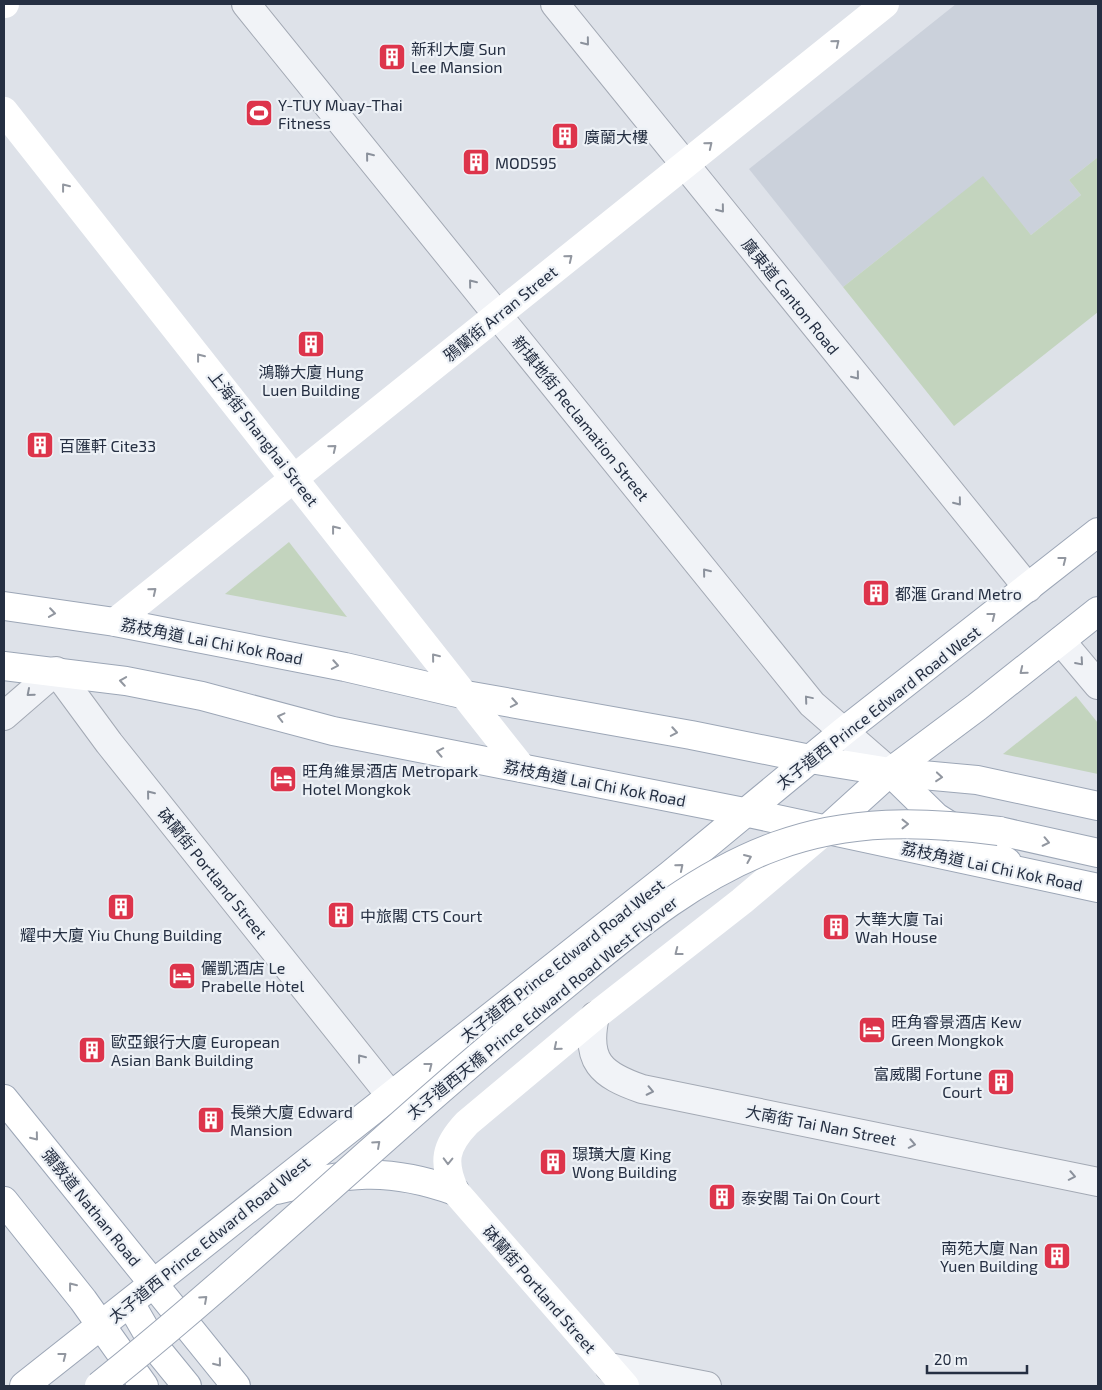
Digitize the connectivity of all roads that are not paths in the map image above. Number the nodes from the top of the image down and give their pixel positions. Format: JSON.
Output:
{"nodes":[{"id":1,"x":246,"y":4,"type":"edge"},
{"id":2,"x":555,"y":4,"type":"edge"},
{"id":3,"x":885,"y":4,"type":"edge"},
{"id":4,"x":4,"y":111,"type":"edge"},
{"id":5,"x":685,"y":164,"type":"junction"},
{"id":6,"x":498,"y":315,"type":"junction"},
{"id":7,"x":295,"y":478,"type":"junction"},
{"id":8,"x":1098,"y":532,"type":"edge"},
{"id":9,"x":1028,"y":588,"type":"junction"},
{"id":10,"x":4,"y":606,"type":"edge"},
{"id":11,"x":1098,"y":611,"type":"edge"},
{"id":12,"x":116,"y":622,"type":"junction"},
{"id":13,"x":1061,"y":640,"type":"junction"},
{"id":14,"x":4,"y":666,"type":"edge"},
{"id":15,"x":56,"y":671,"type":"junction"},
{"id":16,"x":1098,"y":684,"type":"edge"},
{"id":17,"x":466,"y":694,"type":"junction"},
{"id":18,"x":4,"y":716,"type":"edge"},
{"id":19,"x":844,"y":732,"type":"junction"},
{"id":20,"x":810,"y":759,"type":"junction"},
{"id":21,"x":522,"y":768,"type":"junction"},
{"id":22,"x":890,"y":772,"type":"junction"},
{"id":23,"x":1098,"y":806,"type":"edge"},
{"id":24,"x":744,"y":812,"type":"junction"},
{"id":25,"x":826,"y":830,"type":"junction"},
{"id":26,"x":1098,"y":853,"type":"edge"},
{"id":27,"x":1028,"y":874,"type":"junction"},
{"id":28,"x":1098,"y":888,"type":"edge"},
{"id":29,"x":595,"y":1016,"type":"junction"},
{"id":30,"x":391,"y":1096,"type":"junction"},
{"id":31,"x":4,"y":1099,"type":"edge"},
{"id":32,"x":1098,"y":1182,"type":"edge"},
{"id":33,"x":268,"y":1192,"type":"junction"},
{"id":34,"x":455,"y":1192,"type":"junction"},
{"id":35,"x":4,"y":1201,"type":"edge"},
{"id":36,"x":154,"y":1283,"type":"junction"},
{"id":37,"x":130,"y":1303,"type":"junction"},
{"id":38,"x":101,"y":1326,"type":"junction"},
{"id":39,"x":617,"y":1376,"type":"edge"},
{"id":40,"x":24,"y":1386,"type":"edge"},
{"id":41,"x":99,"y":1386,"type":"edge"},
{"id":42,"x":144,"y":1386,"type":"edge"},
{"id":43,"x":187,"y":1386,"type":"edge"},
{"id":44,"x":236,"y":1386,"type":"edge"},
{"id":45,"x":707,"y":1386,"type":"edge"}],
"edges":[{"from":6,"to":1,"type":"street","name":"新填地街 Reclamation Street","one_way":true},
{"from":2,"to":5,"type":"street","name":"廣東道 Canton Road","one_way":true},
{"from":5,"to":3,"type":"main road","name":"鴉蘭街 Arran Street","one_way":true},
{"from":7,"to":4,"type":"main road","name":"上海街 Shanghai Street","one_way":true},
{"from":6,"to":5,"type":"main road","name":"鴉蘭街 Arran Street","one_way":true},
{"from":5,"to":9,"type":"street","name":"廣東道 Canton Road","one_way":true},
{"from":7,"to":6,"type":"main road","name":"鴉蘭街 Arran Street","one_way":true},
{"from":19,"to":6,"type":"street","name":"新填地街 Reclamation Street","one_way":true},
{"from":12,"to":7,"type":"main road","name":"鴉蘭街 Arran Street","one_way":true},
{"from":17,"to":7,"type":"main road","name":"上海街 Shanghai Street","one_way":true},
{"from":9,"to":8,"type":"main road","name":"太子道西 Prince Edward Road West","one_way":true},
{"from":19,"to":9,"type":"main road","name":"太子道西 Prince Edward Road West","one_way":true},
{"from":10,"to":12,"type":"main road","name":"荔枝角道 Lai Chi Kok Road","one_way":true},
{"from":11,"to":13,"type":"main road"},
{"from":12,"to":17,"type":"main road","name":"荔枝角道 Lai Chi Kok Road","one_way":true},
{"from":13,"to":16,"type":"street","one_way":true},
{"from":13,"to":22,"type":"main road","one_way":true},
{"from":14,"to":15,"type":"main road","name":"荔枝角道 Lai Chi Kok Road"},
{"from":15,"to":18,"type":"street","one_way":true},
{"from":21,"to":15,"type":"main road","name":"荔枝角道 Lai Chi Kok Road","one_way":true},
{"from":30,"to":15,"type":"street","name":"砵蘭街 Portland Street","one_way":true},
{"from":17,"to":20,"type":"main road","name":"荔枝角道 Lai Chi Kok Road","one_way":true},
{"from":17,"to":21,"type":"main road","name":"上海街 Shanghai Street"},
{"from":19,"to":20,"type":"main road","name":"太子道西 Prince Edward Road West"},
{"from":19,"to":22,"type":"street","name":"新填地街 Reclamation Street"},
{"from":20,"to":22,"type":"main road","name":"荔枝角道 Lai Chi Kok Road"},
{"from":20,"to":24,"type":"main road","name":"太子道西 Prince Edward Road West"},
{"from":21,"to":24,"type":"main road","name":"荔枝角道 Lai Chi Kok Road"},
{"from":22,"to":23,"type":"main road","name":"荔枝角道 Lai Chi Kok Road","one_way":true},
{"from":22,"to":25,"type":"main road"},
{"from":22,"to":27,"type":"main road"},
{"from":24,"to":25,"type":"main road","name":"荔枝角道 Lai Chi Kok Road"},
{"from":30,"to":24,"type":"main road","name":"太子道西 Prince Edward Road West","one_way":true},
{"from":25,"to":27,"type":"main road","name":"荔枝角道 Lai Chi Kok Road"},
{"from":25,"to":29,"type":"main road","one_way":true},
{"from":41,"to":26,"type":"main road","name":"太子道西天橋 Prince Edward Road West Flyover","one_way":true,"bridge":true},
{"from":27,"to":28,"type":"main road","name":"荔枝角道 Lai Chi Kok Road"},
{"from":29,"to":32,"type":"street","name":"大南街 Tai Nan Street","one_way":true},
{"from":29,"to":34,"type":"main road","one_way":true},
{"from":30,"to":33,"type":"main road","name":"太子道西 Prince Edward Road West"},
{"from":31,"to":36,"type":"main road","name":"彌敦道 Nathan Road","one_way":true},
{"from":33,"to":34,"type":"main road"},
{"from":33,"to":36,"type":"main road","name":"太子道西 Prince Edward Road West"},
{"from":34,"to":39,"type":"main road","name":"砵蘭街 Portland Street"},
{"from":38,"to":35,"type":"main road","one_way":true},
{"from":36,"to":37,"type":"main road","name":"太子道西 Prince Edward Road West"},
{"from":36,"to":44,"type":"main road","name":"彌敦道 Nathan Road","one_way":true},
{"from":37,"to":38,"type":"main road","name":"太子道西 Prince Edward Road West"},
{"from":37,"to":43,"type":"main road"},
{"from":40,"to":38,"type":"main road","name":"太子道西 Prince Edward Road West","one_way":true},
{"from":38,"to":42,"type":"main road"},
{"from":39,"to":45,"type":"street"}]}
